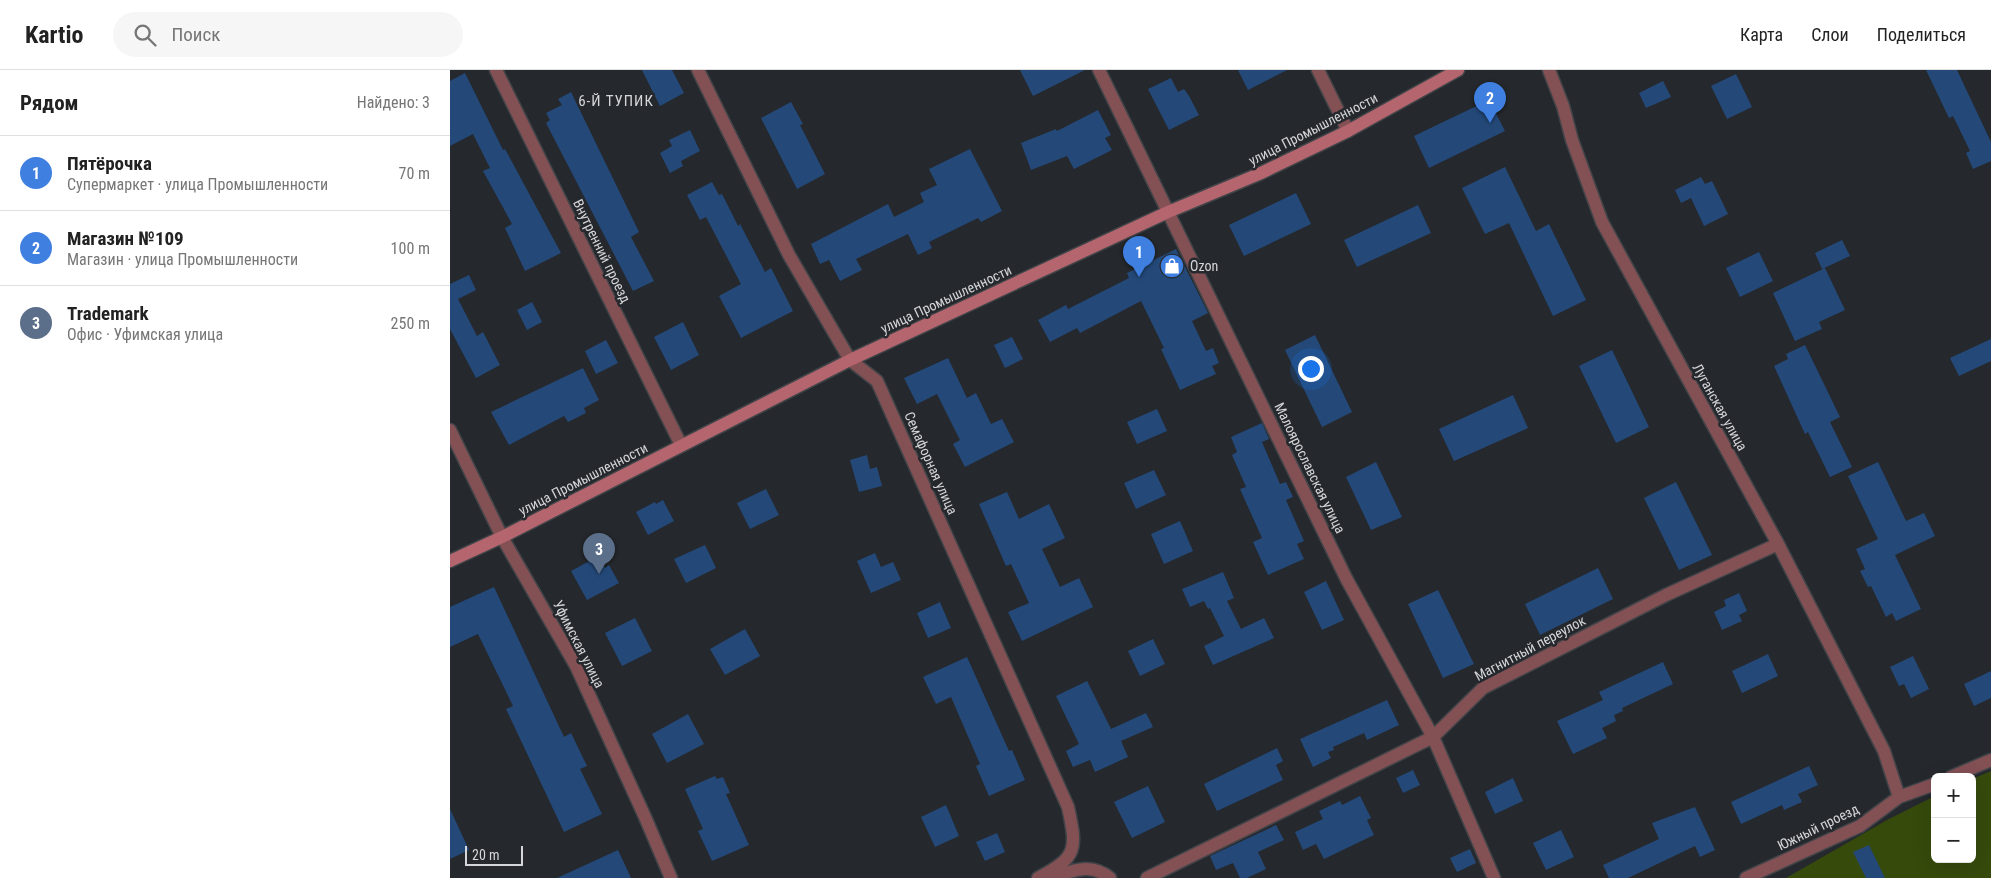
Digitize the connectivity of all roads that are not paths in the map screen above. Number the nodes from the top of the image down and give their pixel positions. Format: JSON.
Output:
{"nodes":[{"id":1,"x":496,"y":70,"type":"edge"},
{"id":2,"x":698,"y":70,"type":"edge"},
{"id":3,"x":1099,"y":70,"type":"edge"},
{"id":4,"x":1318,"y":70,"type":"edge"},
{"id":5,"x":1458,"y":70,"type":"edge"},
{"id":6,"x":1549,"y":70,"type":"edge"},
{"id":7,"x":1348,"y":131,"type":"junction"},
{"id":8,"x":1168,"y":212,"type":"junction"},
{"id":9,"x":850,"y":360,"type":"junction"},
{"id":10,"x":450,"y":430,"type":"edge"},
{"id":11,"x":681,"y":445,"type":"junction"},
{"id":12,"x":502,"y":537,"type":"junction"},
{"id":13,"x":1778,"y":544,"type":"junction"},
{"id":14,"x":450,"y":561,"type":"edge"},
{"id":15,"x":1433,"y":737,"type":"junction"},
{"id":16,"x":1991,"y":760,"type":"edge"},
{"id":17,"x":1960,"y":773,"type":"edge"},
{"id":18,"x":1931,"y":785,"type":"edge"},
{"id":19,"x":1899,"y":797,"type":"junction"},
{"id":20,"x":671,"y":878,"type":"edge"},
{"id":21,"x":1038,"y":878,"type":"edge"},
{"id":22,"x":1050,"y":878,"type":"edge"},
{"id":23,"x":1110,"y":878,"type":"edge"},
{"id":24,"x":1148,"y":878,"type":"edge"},
{"id":25,"x":1494,"y":878,"type":"edge"},
{"id":26,"x":1746,"y":878,"type":"edge"}],
"edges":[{"from":1,"to":11,"type":"street","name":"Внутренний проезд"},
{"from":2,"to":9,"type":"street","name":"Семафорная улица"},
{"from":3,"to":8,"type":"street","name":"Малоярославская улица"},
{"from":4,"to":7,"type":"street"},
{"from":5,"to":7,"type":"main road","name":"улица Промышленности"},
{"from":6,"to":13,"type":"street","name":"Луганская улица"},
{"from":7,"to":8,"type":"main road","name":"улица Промышленности"},
{"from":8,"to":9,"type":"main road","name":"улица Промышленности"},
{"from":8,"to":15,"type":"street","name":"Малоярославская улица"},
{"from":9,"to":11,"type":"main road","name":"улица Промышленности"},
{"from":9,"to":21,"type":"street","name":"Семафорная улица"},
{"from":10,"to":12,"type":"street","name":"Уфимская улица"},
{"from":11,"to":12,"type":"main road","name":"улица Промышленности"},
{"from":12,"to":14,"type":"main road","name":"улица Промышленности"},
{"from":12,"to":20,"type":"street","name":"Уфимская улица"},
{"from":13,"to":15,"type":"street","name":"Магнитный переулок"},
{"from":13,"to":19,"type":"street","name":"Луганская улица"},
{"from":15,"to":24,"type":"street","name":"Магнитный переулок"},
{"from":15,"to":25,"type":"street","name":"Малоярославская улица"},
{"from":16,"to":17,"type":"street"},
{"from":18,"to":19,"type":"street","name":"Южный проезд"},
{"from":19,"to":26,"type":"street","name":"Южный проезд"},
{"from":22,"to":23,"type":"street"}]}
